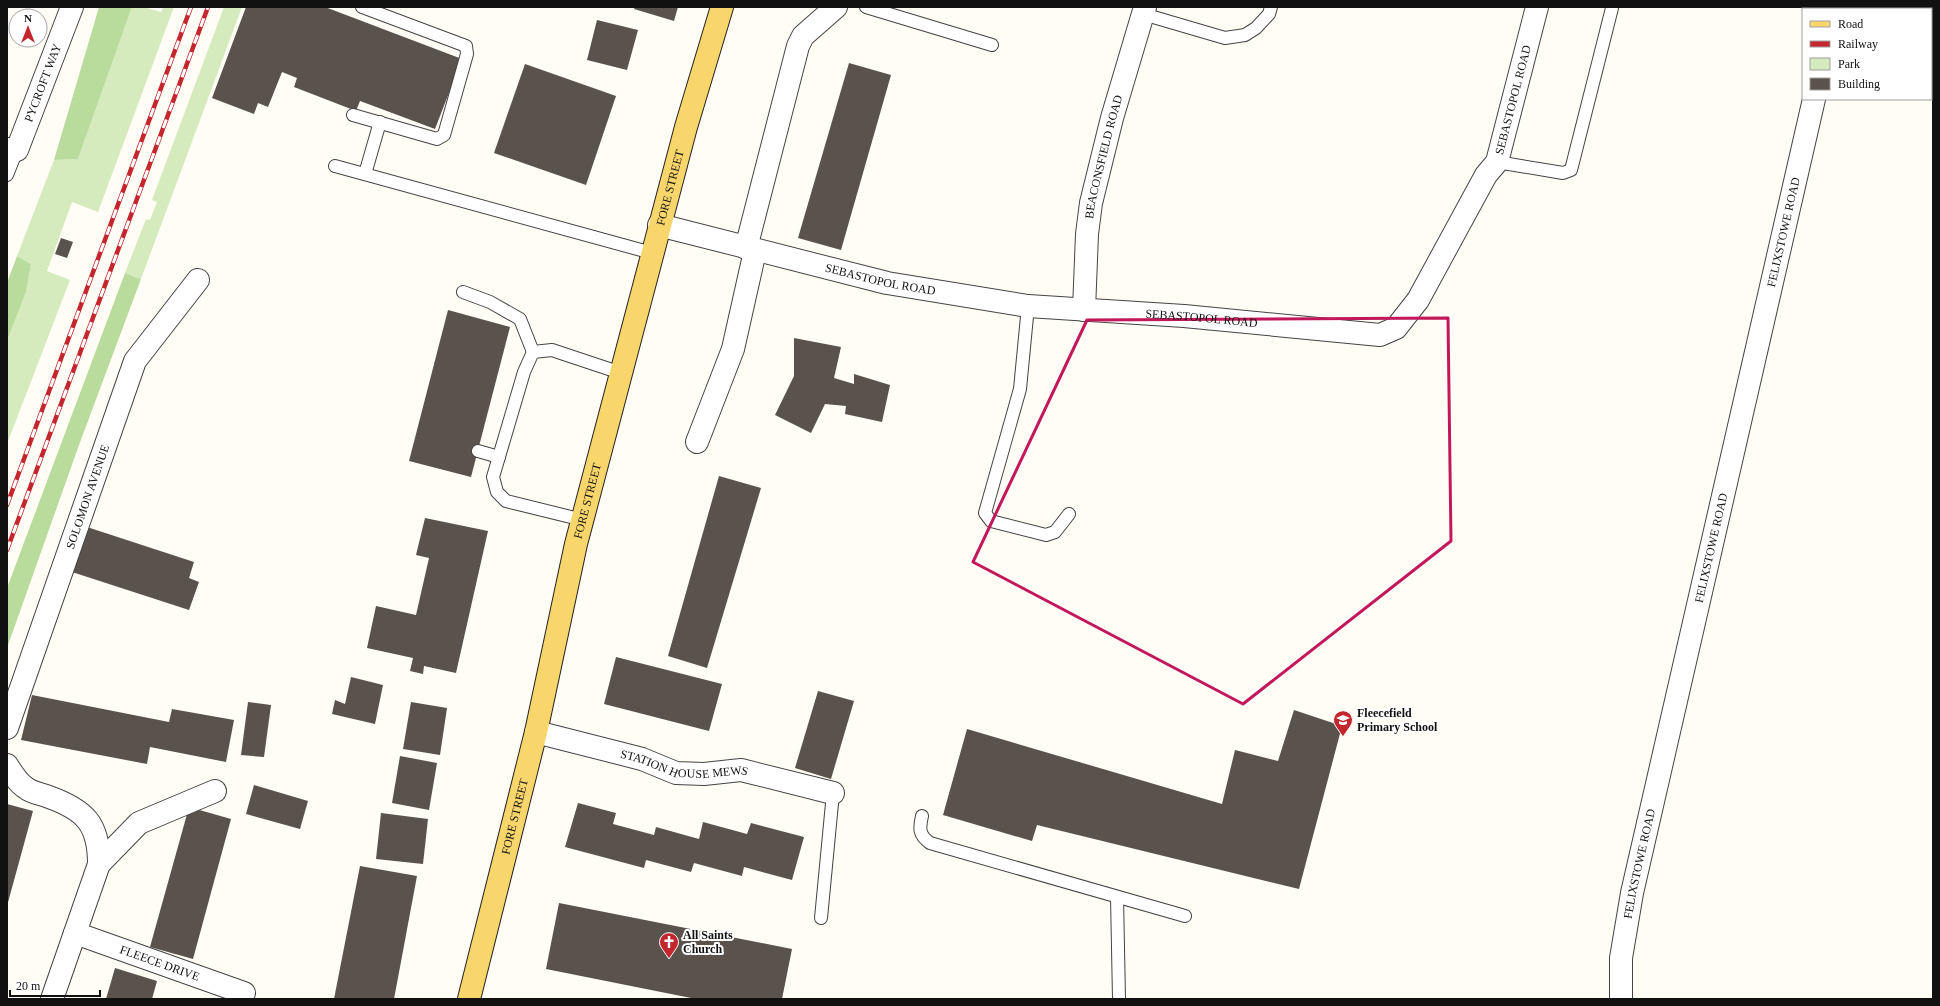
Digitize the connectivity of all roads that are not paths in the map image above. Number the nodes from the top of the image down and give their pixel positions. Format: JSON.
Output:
{"nodes":[{"id":1,"x":72,"y":7,"type":"edge"},
{"id":2,"x":722,"y":7,"type":"edge"},
{"id":3,"x":836,"y":7,"type":"edge"},
{"id":4,"x":866,"y":7,"type":"edge"},
{"id":5,"x":1271,"y":7,"type":"edge"},
{"id":6,"x":1537,"y":7,"type":"edge"},
{"id":7,"x":368,"y":8,"type":"edge"},
{"id":8,"x":1612,"y":8,"type":"dead end"},
{"id":9,"x":1144,"y":10,"type":"edge"},
{"id":10,"x":992,"y":45,"type":"dead end"},
{"id":11,"x":1814,"y":100,"type":"edge"},
{"id":12,"x":353,"y":115,"type":"dead end"},
{"id":13,"x":380,"y":122,"type":"junction"},
{"id":14,"x":12,"y":150,"type":"edge"},
{"id":15,"x":1497,"y":162,"type":"junction"},
{"id":16,"x":335,"y":166,"type":"dead end"},
{"id":17,"x":365,"y":174,"type":"junction"},
{"id":18,"x":7,"y":175,"type":"edge"},
{"id":19,"x":659,"y":225,"type":"junction"},
{"id":20,"x":750,"y":249,"type":"junction"},
{"id":21,"x":652,"y":253,"type":"junction"},
{"id":22,"x":198,"y":280,"type":"dead end"},
{"id":23,"x":463,"y":292,"type":"dead end"},
{"id":24,"x":1028,"y":306,"type":"junction"},
{"id":25,"x":1084,"y":310,"type":"junction"},
{"id":26,"x":533,"y":352,"type":"junction"},
{"id":27,"x":621,"y":373,"type":"junction"},
{"id":28,"x":696,"y":442,"type":"dead end"},
{"id":29,"x":478,"y":451,"type":"dead end"},
{"id":30,"x":499,"y":457,"type":"junction"},
{"id":31,"x":1069,"y":514,"type":"dead end"},
{"id":32,"x":582,"y":520,"type":"junction"},
{"id":33,"x":7,"y":728,"type":"edge"},
{"id":34,"x":536,"y":732,"type":"junction"},
{"id":35,"x":7,"y":765,"type":"edge"},
{"id":36,"x":215,"y":791,"type":"dead end"},
{"id":37,"x":833,"y":794,"type":"joint"},
{"id":38,"x":922,"y":816,"type":"dead end"},
{"id":39,"x":99,"y":864,"type":"junction"},
{"id":40,"x":1117,"y":897,"type":"junction"},
{"id":41,"x":1184,"y":916,"type":"dead end"},
{"id":42,"x":821,"y":918,"type":"dead end"},
{"id":43,"x":75,"y":933,"type":"junction"},
{"id":44,"x":244,"y":993,"type":"dead end"},
{"id":45,"x":52,"y":999,"type":"edge"},
{"id":46,"x":469,"y":999,"type":"edge"},
{"id":47,"x":1119,"y":999,"type":"edge"},
{"id":48,"x":1620,"y":999,"type":"edge"}],
"edges":[{"from":1,"to":14,"type":"street","name":"PYCROFT WAY"},
{"from":2,"to":19,"type":"main road","name":"FORE STREET"},
{"from":3,"to":20,"type":"street"},
{"from":4,"to":10,"type":"lane"},
{"from":5,"to":9,"type":"lane"},
{"from":6,"to":15,"type":"street","name":"SEBASTOPOL ROAD"},
{"from":7,"to":13,"type":"lane"},
{"from":8,"to":15,"type":"lane"},
{"from":9,"to":25,"type":"street","name":"BEACONSFIELD ROAD"},
{"from":11,"to":48,"type":"street","name":"FELIXSTOWE ROAD"},
{"from":12,"to":13,"type":"lane"},
{"from":13,"to":17,"type":"lane"},
{"from":14,"to":18,"type":"lane"},
{"from":15,"to":25,"type":"street","name":"SEBASTOPOL ROAD"},
{"from":16,"to":17,"type":"lane"},
{"from":17,"to":21,"type":"lane"},
{"from":19,"to":20,"type":"street","name":"SEBASTOPOL ROAD"},
{"from":19,"to":21,"type":"main road","name":"FORE STREET"},
{"from":20,"to":24,"type":"street","name":"SEBASTOPOL ROAD"},
{"from":20,"to":28,"type":"street"},
{"from":21,"to":27,"type":"main road","name":"FORE STREET"},
{"from":22,"to":33,"type":"street","name":"SOLOMON AVENUE"},
{"from":23,"to":26,"type":"lane"},
{"from":24,"to":25,"type":"street","name":"SEBASTOPOL ROAD"},
{"from":24,"to":31,"type":"lane"},
{"from":26,"to":27,"type":"lane"},
{"from":26,"to":30,"type":"lane"},
{"from":27,"to":32,"type":"main road","name":"FORE STREET"},
{"from":29,"to":30,"type":"lane"},
{"from":30,"to":32,"type":"lane"},
{"from":32,"to":34,"type":"main road","name":"FORE STREET"},
{"from":34,"to":37,"type":"street","name":"STATION HOUSE MEWS"},
{"from":34,"to":46,"type":"main road","name":"FORE STREET"},
{"from":35,"to":39,"type":"street"},
{"from":36,"to":39,"type":"street"},
{"from":37,"to":42,"type":"lane"},
{"from":38,"to":40,"type":"lane"},
{"from":39,"to":43,"type":"street"},
{"from":40,"to":41,"type":"lane"},
{"from":40,"to":47,"type":"lane"},
{"from":43,"to":44,"type":"street","name":"FLEECE DRIVE"},
{"from":43,"to":45,"type":"street"}]}
